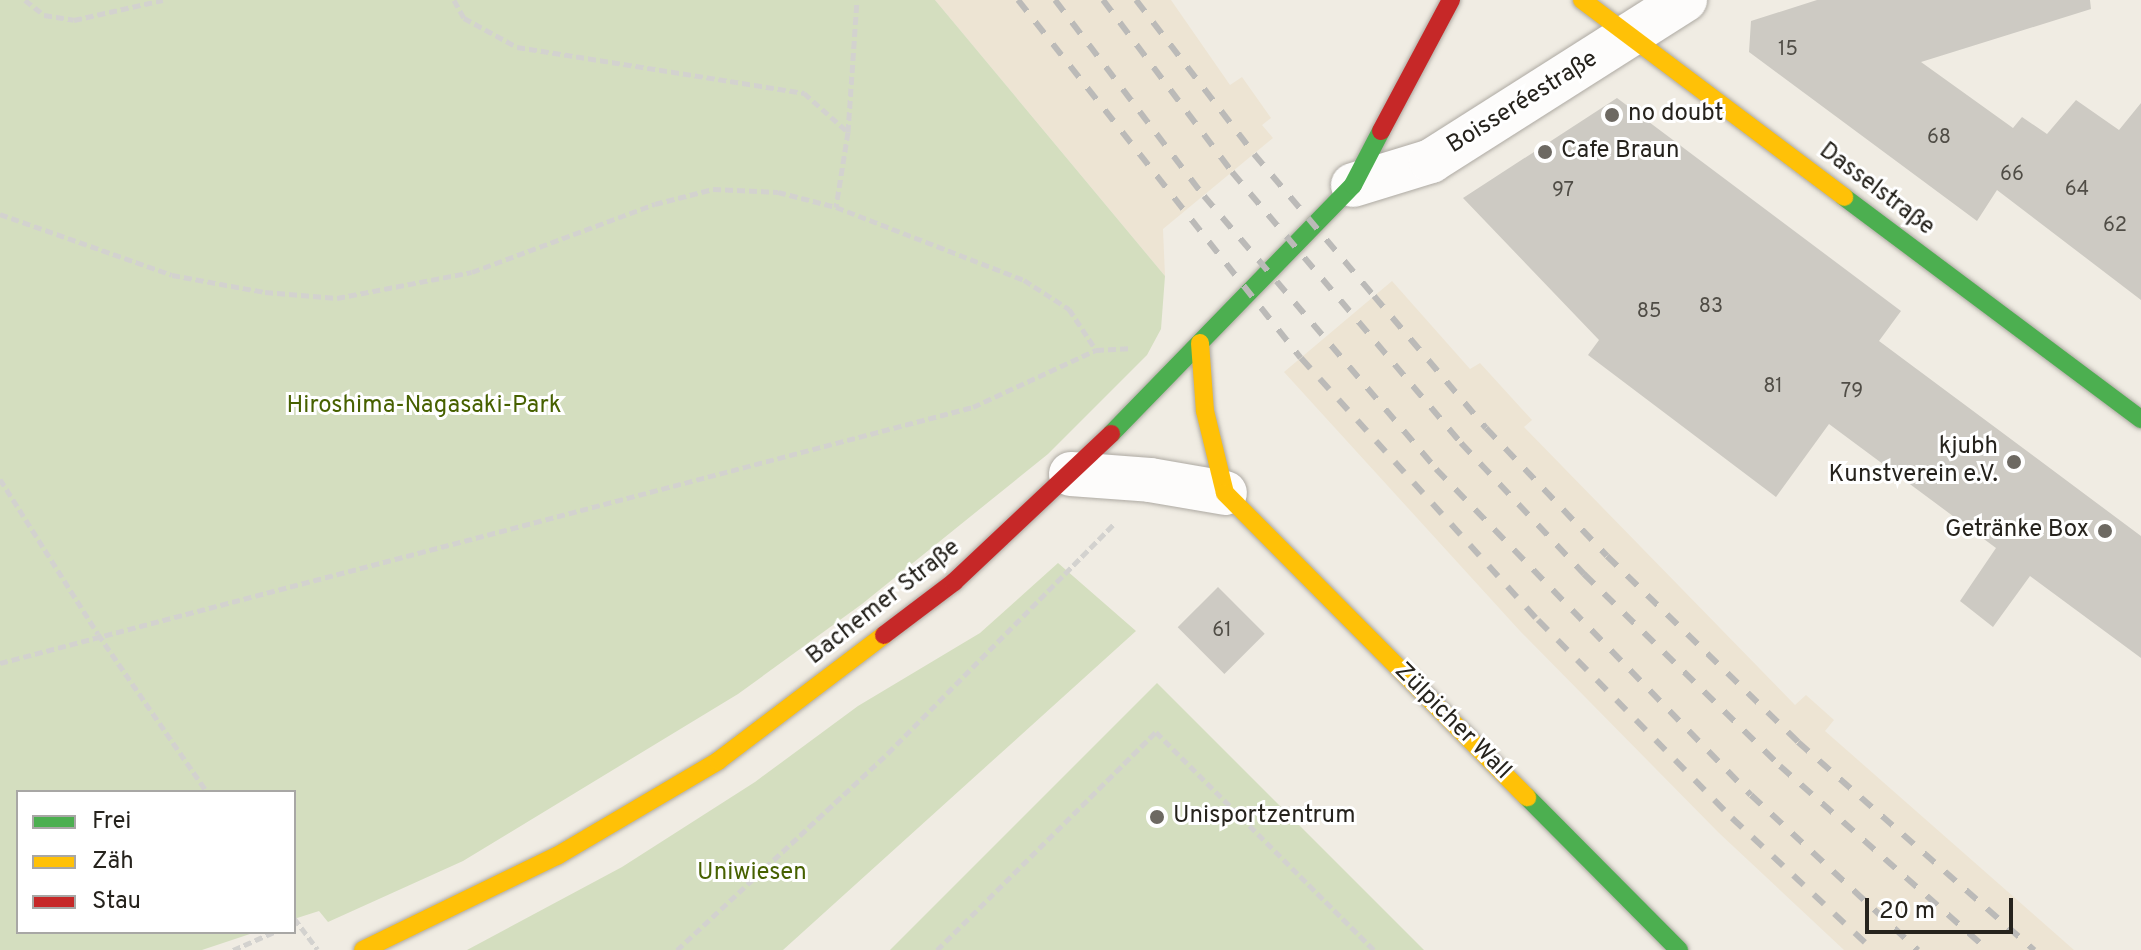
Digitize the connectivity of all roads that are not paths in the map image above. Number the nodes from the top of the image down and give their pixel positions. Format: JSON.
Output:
{"nodes":[{"id":1,"x":1451,"y":0,"type":"edge"},
{"id":2,"x":1582,"y":0,"type":"edge"},
{"id":3,"x":1685,"y":0,"type":"edge"},
{"id":4,"x":1631,"y":36,"type":"junction"},
{"id":5,"x":1353,"y":185,"type":"junction"},
{"id":6,"x":1200,"y":343,"type":"junction"},
{"id":7,"x":2141,"y":419,"type":"edge"},
{"id":8,"x":1071,"y":474,"type":"junction"},
{"id":9,"x":1225,"y":493,"type":"junction"},
{"id":10,"x":363,"y":950,"type":"edge"},
{"id":11,"x":1679,"y":950,"type":"edge"}],
"edges":[{"from":1,"to":5,"type":"street","name":"Bachemer Straße"},
{"from":2,"to":4,"type":"street","name":"Dasselstraße"},
{"from":3,"to":4,"type":"street","name":"Boisseréestraße"},
{"from":4,"to":5,"type":"street","name":"Boisseréestraße"},
{"from":4,"to":7,"type":"street","name":"Dasselstraße"},
{"from":5,"to":6,"type":"street","name":"Bachemer Straße"},
{"from":6,"to":8,"type":"street","name":"Bachemer Straße"},
{"from":6,"to":9,"type":"street"},
{"from":8,"to":9,"type":"street"},
{"from":8,"to":10,"type":"street","name":"Bachemer Straße"},
{"from":9,"to":11,"type":"street","name":"Zülpicher Wall"}]}
